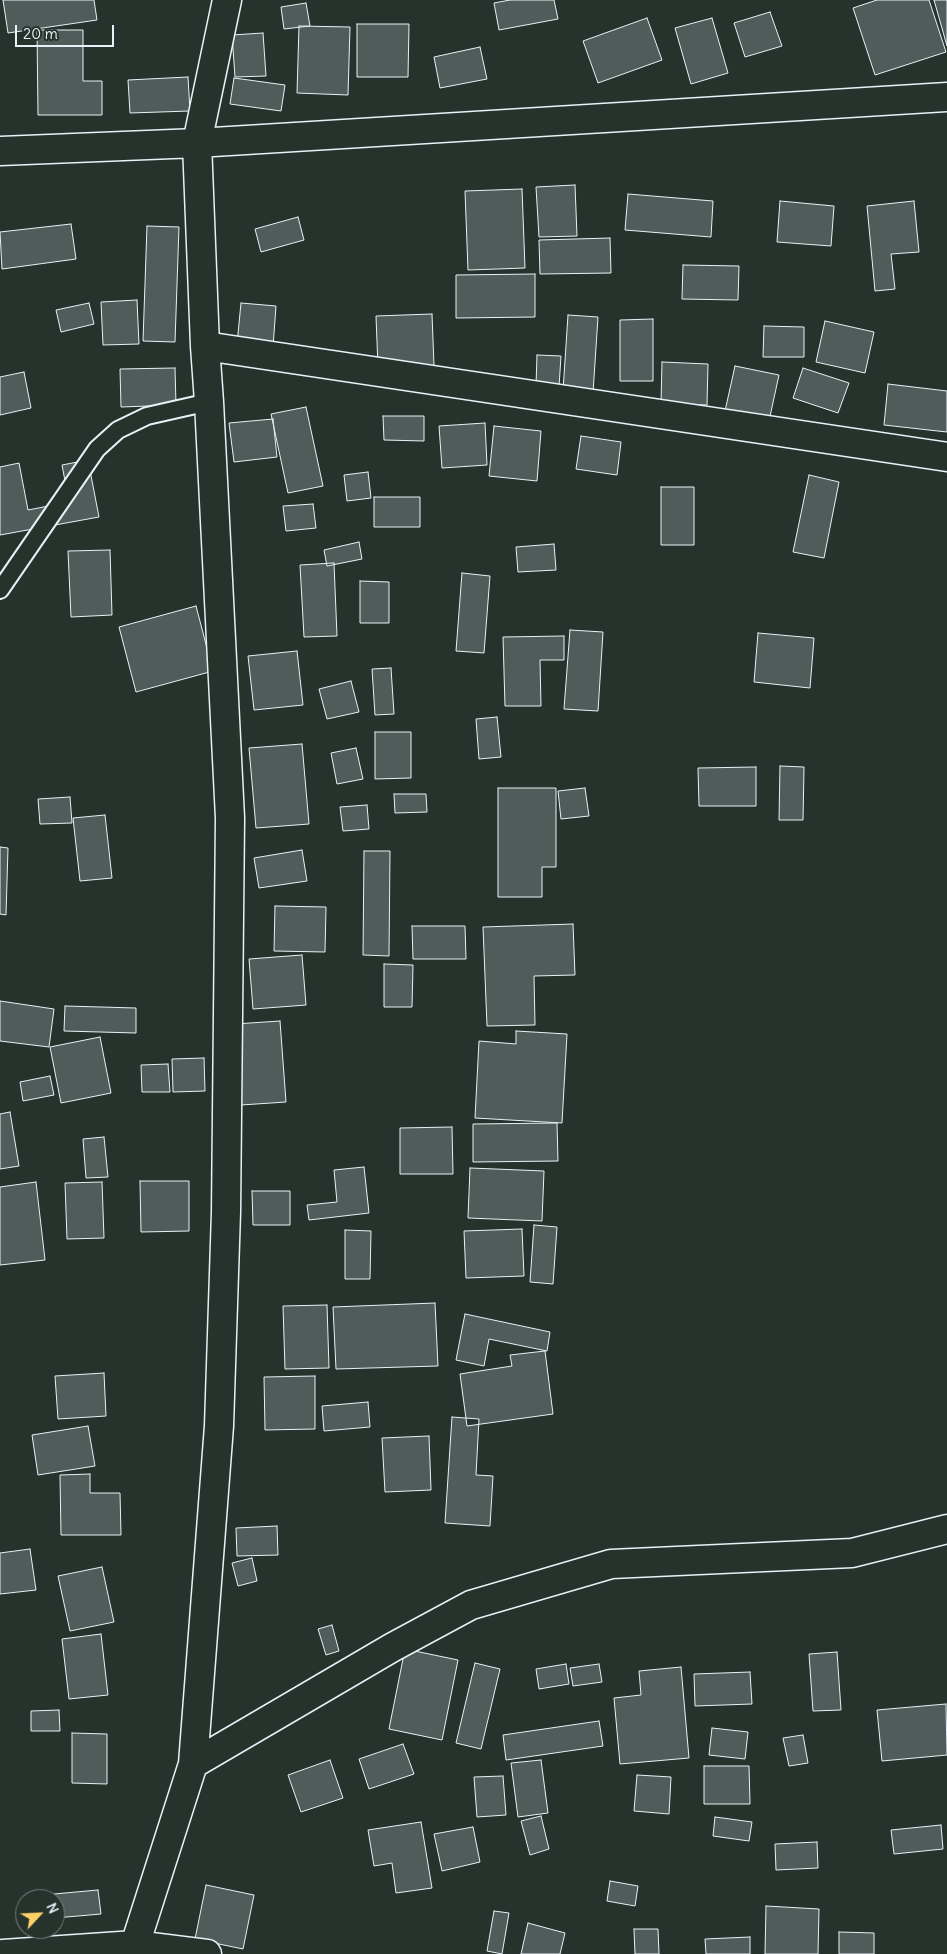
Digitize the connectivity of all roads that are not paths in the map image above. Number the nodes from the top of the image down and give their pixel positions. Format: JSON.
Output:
{"nodes":[{"id":1,"x":227,"y":0,"type":"edge"},
{"id":2,"x":947,"y":97,"type":"edge"},
{"id":3,"x":197,"y":143,"type":"junction"},
{"id":4,"x":0,"y":151,"type":"edge"},
{"id":5,"x":204,"y":346,"type":"junction"},
{"id":6,"x":209,"y":402,"type":"junction"},
{"id":7,"x":947,"y":457,"type":"edge"},
{"id":8,"x":0,"y":590,"type":"edge"},
{"id":9,"x":947,"y":1528,"type":"edge"},
{"id":10,"x":193,"y":1764,"type":"junction"},
{"id":11,"x":135,"y":1945,"type":"junction"},
{"id":12,"x":3,"y":1954,"type":"edge"},
{"id":13,"x":207,"y":1954,"type":"edge"}],
"edges":[{"from":1,"to":3,"type":"street"},
{"from":2,"to":3,"type":"street"},
{"from":3,"to":4,"type":"street"},
{"from":3,"to":5,"type":"street"},
{"from":5,"to":6,"type":"street"},
{"from":5,"to":7,"type":"street"},
{"from":6,"to":8,"type":"lane"},
{"from":6,"to":10,"type":"street"},
{"from":9,"to":10,"type":"street"},
{"from":10,"to":11,"type":"street"},
{"from":11,"to":12,"type":"street"},
{"from":11,"to":13,"type":"street"}]}
